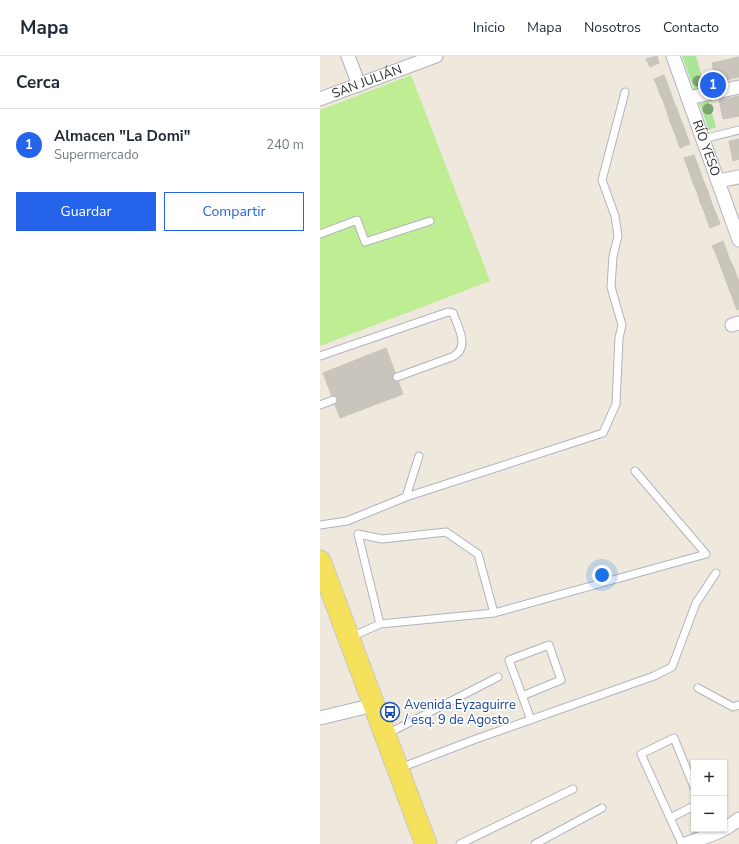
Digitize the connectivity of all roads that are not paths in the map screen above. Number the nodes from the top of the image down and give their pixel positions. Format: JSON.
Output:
{"nodes":[{"id":1,"x":348,"y":56,"type":"edge"},
{"id":2,"x":436,"y":56,"type":"edge"},
{"id":3,"x":673,"y":56,"type":"edge"},
{"id":4,"x":359,"y":85,"type":"junction"},
{"id":5,"x":739,"y":87,"type":"edge"},
{"id":6,"x":625,"y":92,"type":"dead end"},
{"id":7,"x":688,"y":98,"type":"junction"},
{"id":8,"x":320,"y":99,"type":"edge"},
{"id":9,"x":739,"y":130,"type":"edge"},
{"id":10,"x":703,"y":139,"type":"junction"},
{"id":11,"x":739,"y":177,"type":"edge"},
{"id":12,"x":718,"y":181,"type":"junction"},
{"id":13,"x":430,"y":221,"type":"dead end"},
{"id":14,"x":320,"y":234,"type":"edge"},
{"id":15,"x":739,"y":240,"type":"edge"},
{"id":16,"x":320,"y":356,"type":"edge"},
{"id":17,"x":397,"y":377,"type":"dead end"},
{"id":18,"x":333,"y":400,"type":"dead end"},
{"id":19,"x":320,"y":405,"type":"edge"},
{"id":20,"x":419,"y":456,"type":"dead end"},
{"id":21,"x":635,"y":471,"type":"dead end"},
{"id":22,"x":406,"y":497,"type":"junction"},
{"id":23,"x":320,"y":525,"type":"edge"},
{"id":24,"x":320,"y":561,"type":"edge"},
{"id":25,"x":716,"y":573,"type":"dead end"},
{"id":26,"x":494,"y":614,"type":"junction"},
{"id":27,"x":380,"y":624,"type":"junction"},
{"id":28,"x":349,"y":638,"type":"junction"},
{"id":29,"x":498,"y":677,"type":"dead end"},
{"id":30,"x":698,"y":688,"type":"dead end"},
{"id":31,"x":522,"y":696,"type":"junction"},
{"id":32,"x":374,"y":705,"type":"junction"},
{"id":33,"x":739,"y":705,"type":"edge"},
{"id":34,"x":320,"y":718,"type":"edge"},
{"id":35,"x":531,"y":720,"type":"junction"},
{"id":36,"x":385,"y":735,"type":"junction"},
{"id":37,"x":398,"y":769,"type":"junction"},
{"id":38,"x":691,"y":780,"type":"edge"},
{"id":39,"x":573,"y":789,"type":"dead end"},
{"id":40,"x":602,"y":808,"type":"dead end"},
{"id":41,"x":691,"y":808,"type":"edge"},
{"id":42,"x":670,"y":818,"type":"junction"},
{"id":43,"x":739,"y":819,"type":"edge"},
{"id":44,"x":423,"y":843,"type":"edge"},
{"id":45,"x":460,"y":844,"type":"edge"},
{"id":46,"x":536,"y":844,"type":"edge"},
{"id":47,"x":684,"y":844,"type":"edge"}],
"edges":[{"from":1,"to":4,"type":"street"},
{"from":2,"to":4,"type":"street","name":"SAN JULIÁN"},
{"from":3,"to":7,"type":"street","name":"RÍO YESO"},
{"from":4,"to":8,"type":"street","name":"SAN JULIÁN"},
{"from":5,"to":7,"type":"street"},
{"from":6,"to":22,"type":"lane"},
{"from":7,"to":10,"type":"street","name":"RÍO YESO"},
{"from":9,"to":10,"type":"lane"},
{"from":10,"to":12,"type":"street","name":"RÍO YESO"},
{"from":11,"to":12,"type":"street"},
{"from":12,"to":15,"type":"street","name":"RÍO YESO"},
{"from":13,"to":14,"type":"lane"},
{"from":16,"to":17,"type":"lane"},
{"from":18,"to":19,"type":"lane"},
{"from":20,"to":22,"type":"lane"},
{"from":21,"to":26,"type":"lane"},
{"from":22,"to":23,"type":"lane"},
{"from":24,"to":28,"type":"main road"},
{"from":25,"to":35,"type":"lane"},
{"from":26,"to":27,"type":"lane"},
{"from":26,"to":27,"type":"lane"},
{"from":27,"to":28,"type":"lane"},
{"from":28,"to":32,"type":"main road"},
{"from":29,"to":36,"type":"lane"},
{"from":30,"to":33,"type":"lane"},
{"from":31,"to":31,"type":"lane"},
{"from":31,"to":35,"type":"lane"},
{"from":32,"to":34,"type":"street"},
{"from":32,"to":36,"type":"main road"},
{"from":35,"to":37,"type":"lane"},
{"from":36,"to":37,"type":"main road"},
{"from":37,"to":44,"type":"main road"},
{"from":38,"to":42,"type":"lane"},
{"from":39,"to":45,"type":"lane"},
{"from":40,"to":46,"type":"lane"},
{"from":41,"to":42,"type":"lane"},
{"from":42,"to":47,"type":"lane"},
{"from":43,"to":47,"type":"street"}]}
